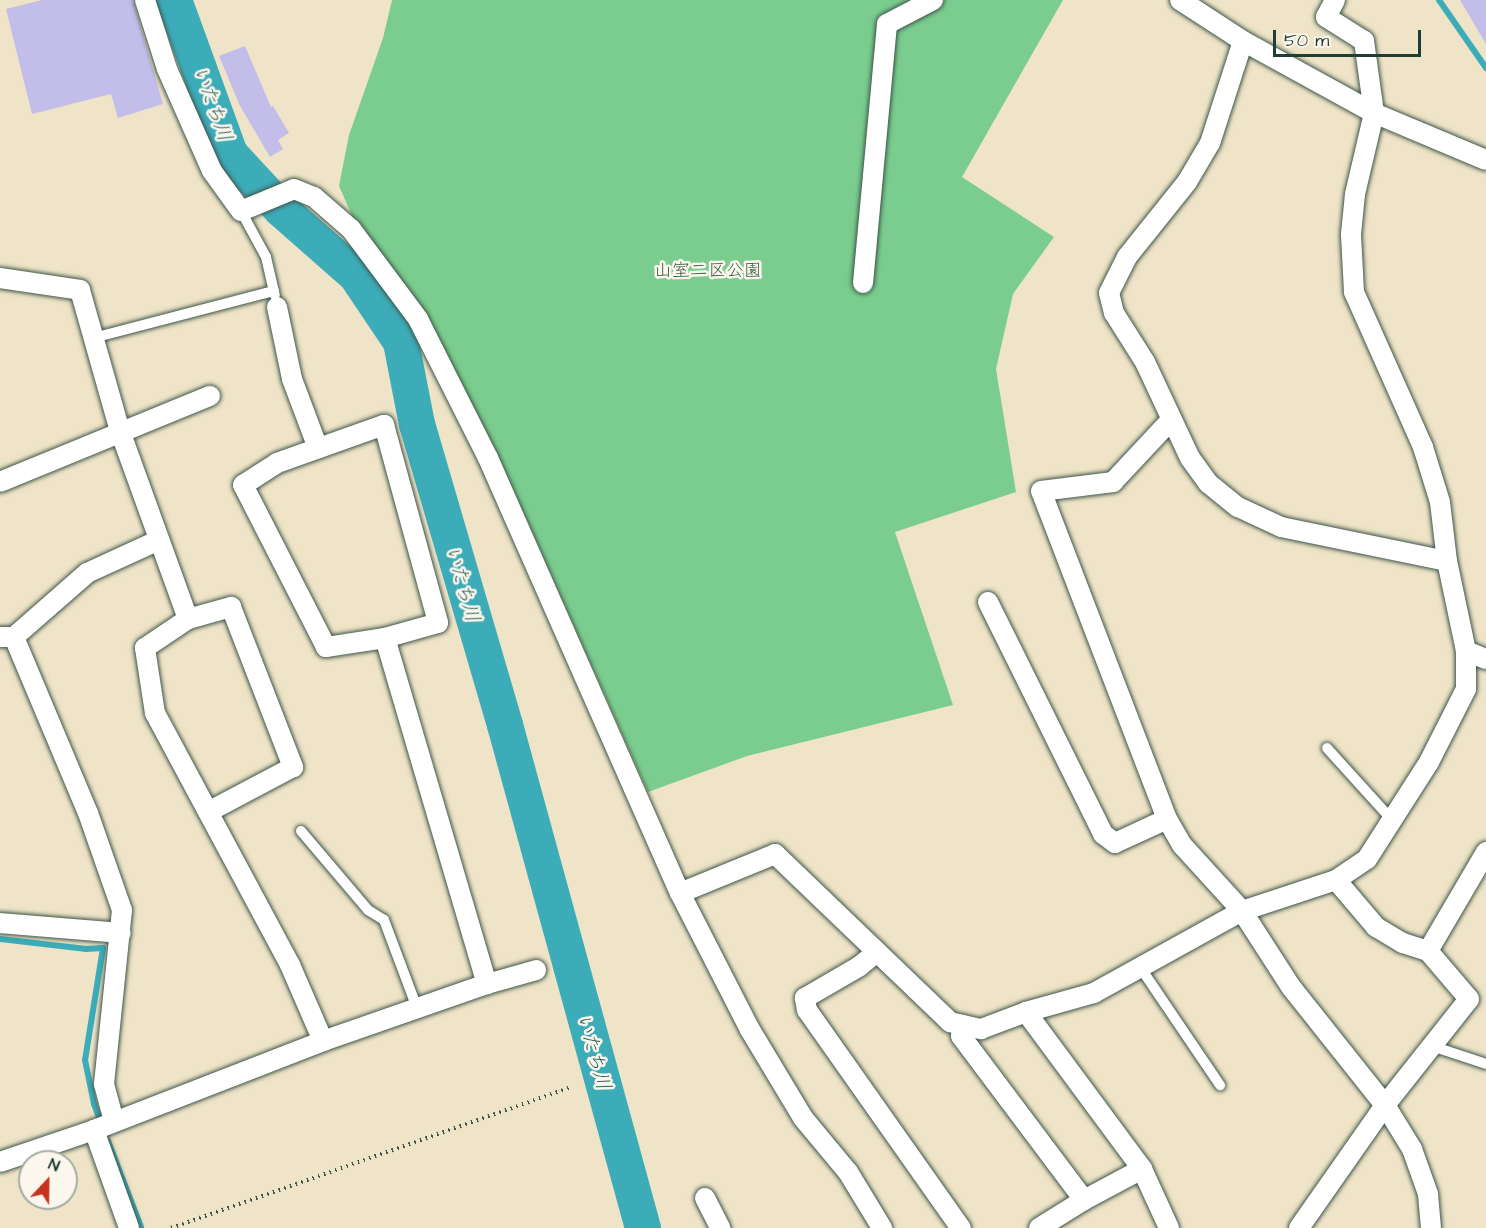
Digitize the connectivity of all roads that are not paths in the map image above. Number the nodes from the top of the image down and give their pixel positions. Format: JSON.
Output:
{"nodes":[{"id":1,"x":145,"y":0,"type":"edge"},
{"id":2,"x":933,"y":0,"type":"edge"},
{"id":3,"x":1180,"y":0,"type":"edge"},
{"id":4,"x":1335,"y":0,"type":"edge"},
{"id":5,"x":1243,"y":41,"type":"junction"},
{"id":6,"x":1374,"y":113,"type":"junction"},
{"id":7,"x":1486,"y":160,"type":"edge"},
{"id":8,"x":241,"y":212,"type":"junction"},
{"id":9,"x":0,"y":278,"type":"edge"},
{"id":10,"x":863,"y":283,"type":"dead end"},
{"id":11,"x":276,"y":299,"type":"junction"},
{"id":12,"x":93,"y":338,"type":"junction"},
{"id":13,"x":210,"y":396,"type":"dead end"},
{"id":14,"x":1172,"y":419,"type":"junction"},
{"id":15,"x":120,"y":430,"type":"junction"},
{"id":16,"x":318,"y":448,"type":"junction"},
{"id":17,"x":0,"y":482,"type":"edge"},
{"id":18,"x":159,"y":540,"type":"junction"},
{"id":19,"x":1447,"y":561,"type":"junction"},
{"id":20,"x":988,"y":603,"type":"dead end"},
{"id":21,"x":188,"y":620,"type":"junction"},
{"id":22,"x":7,"y":637,"type":"edge"},
{"id":23,"x":386,"y":638,"type":"junction"},
{"id":24,"x":1466,"y":651,"type":"junction"},
{"id":25,"x":1486,"y":659,"type":"edge"},
{"id":26,"x":1328,"y":748,"type":"dead end"},
{"id":27,"x":208,"y":812,"type":"junction"},
{"id":28,"x":1167,"y":819,"type":"junction"},
{"id":29,"x":1392,"y":820,"type":"junction"},
{"id":30,"x":301,"y":831,"type":"dead end"},
{"id":31,"x":1486,"y":852,"type":"edge"},
{"id":32,"x":1336,"y":880,"type":"junction"},
{"id":33,"x":680,"y":893,"type":"junction"},
{"id":34,"x":1242,"y":911,"type":"junction"},
{"id":35,"x":0,"y":923,"type":"edge"},
{"id":36,"x":121,"y":933,"type":"junction"},
{"id":37,"x":1428,"y":951,"type":"junction"},
{"id":38,"x":877,"y":952,"type":"junction"},
{"id":39,"x":1140,"y":967,"type":"junction"},
{"id":40,"x":536,"y":970,"type":"dead end"},
{"id":41,"x":487,"y":984,"type":"junction"},
{"id":42,"x":1478,"y":1000,"type":"edge"},
{"id":43,"x":417,"y":1008,"type":"junction"},
{"id":44,"x":1026,"y":1012,"type":"junction"},
{"id":45,"x":963,"y":1025,"type":"junction"},
{"id":46,"x":324,"y":1041,"type":"junction"},
{"id":47,"x":1432,"y":1046,"type":"junction"},
{"id":48,"x":1486,"y":1064,"type":"edge"},
{"id":49,"x":1221,"y":1085,"type":"dead end"},
{"id":50,"x":1385,"y":1105,"type":"junction"},
{"id":51,"x":114,"y":1122,"type":"junction"},
{"id":52,"x":94,"y":1130,"type":"junction"},
{"id":53,"x":0,"y":1162,"type":"edge"},
{"id":54,"x":1142,"y":1169,"type":"junction"},
{"id":55,"x":705,"y":1198,"type":"dead end"},
{"id":56,"x":1084,"y":1200,"type":"junction"},
{"id":57,"x":129,"y":1228,"type":"edge"},
{"id":58,"x":720,"y":1228,"type":"edge"},
{"id":59,"x":882,"y":1228,"type":"edge"},
{"id":60,"x":961,"y":1228,"type":"edge"},
{"id":61,"x":1040,"y":1228,"type":"edge"},
{"id":62,"x":1169,"y":1228,"type":"edge"},
{"id":63,"x":1299,"y":1228,"type":"edge"},
{"id":64,"x":1431,"y":1228,"type":"edge"}],
"edges":[{"from":1,"to":8,"type":"street"},
{"from":2,"to":10,"type":"street"},
{"from":3,"to":5,"type":"street"},
{"from":4,"to":6,"type":"street"},
{"from":5,"to":6,"type":"street"},
{"from":5,"to":14,"type":"street"},
{"from":6,"to":7,"type":"street"},
{"from":6,"to":19,"type":"street"},
{"from":8,"to":11,"type":"lane"},
{"from":8,"to":33,"type":"street"},
{"from":9,"to":12,"type":"street"},
{"from":11,"to":12,"type":"lane"},
{"from":11,"to":16,"type":"street"},
{"from":12,"to":15,"type":"street"},
{"from":13,"to":15,"type":"street"},
{"from":14,"to":19,"type":"street"},
{"from":14,"to":28,"type":"street"},
{"from":15,"to":17,"type":"street"},
{"from":15,"to":18,"type":"street"},
{"from":16,"to":23,"type":"street"},
{"from":16,"to":23,"type":"street"},
{"from":18,"to":21,"type":"street"},
{"from":18,"to":22,"type":"street"},
{"from":19,"to":24,"type":"street"},
{"from":20,"to":28,"type":"street"},
{"from":21,"to":27,"type":"street"},
{"from":21,"to":27,"type":"street"},
{"from":22,"to":36,"type":"street"},
{"from":23,"to":41,"type":"street"},
{"from":24,"to":25,"type":"street"},
{"from":24,"to":29,"type":"street"},
{"from":26,"to":29,"type":"lane"},
{"from":27,"to":46,"type":"street"},
{"from":28,"to":34,"type":"street"},
{"from":29,"to":32,"type":"street"},
{"from":30,"to":43,"type":"lane"},
{"from":31,"to":37,"type":"street"},
{"from":32,"to":34,"type":"street"},
{"from":32,"to":37,"type":"street"},
{"from":33,"to":38,"type":"street"},
{"from":33,"to":59,"type":"street"},
{"from":34,"to":39,"type":"street"},
{"from":34,"to":50,"type":"street"},
{"from":35,"to":36,"type":"street"},
{"from":36,"to":51,"type":"street"},
{"from":37,"to":42,"type":"street"},
{"from":38,"to":45,"type":"street"},
{"from":38,"to":60,"type":"street"},
{"from":39,"to":44,"type":"street"},
{"from":39,"to":49,"type":"lane"},
{"from":40,"to":41,"type":"street"},
{"from":41,"to":43,"type":"street"},
{"from":42,"to":47,"type":"street"},
{"from":43,"to":46,"type":"street"},
{"from":44,"to":45,"type":"street"},
{"from":44,"to":54,"type":"street"},
{"from":45,"to":56,"type":"street"},
{"from":46,"to":51,"type":"street"},
{"from":47,"to":48,"type":"lane"},
{"from":47,"to":50,"type":"street"},
{"from":50,"to":63,"type":"street"},
{"from":50,"to":64,"type":"street"},
{"from":51,"to":52,"type":"street"},
{"from":52,"to":53,"type":"street"},
{"from":52,"to":57,"type":"street"},
{"from":54,"to":56,"type":"street"},
{"from":54,"to":62,"type":"street"},
{"from":55,"to":58,"type":"street"},
{"from":56,"to":61,"type":"street"}]}
